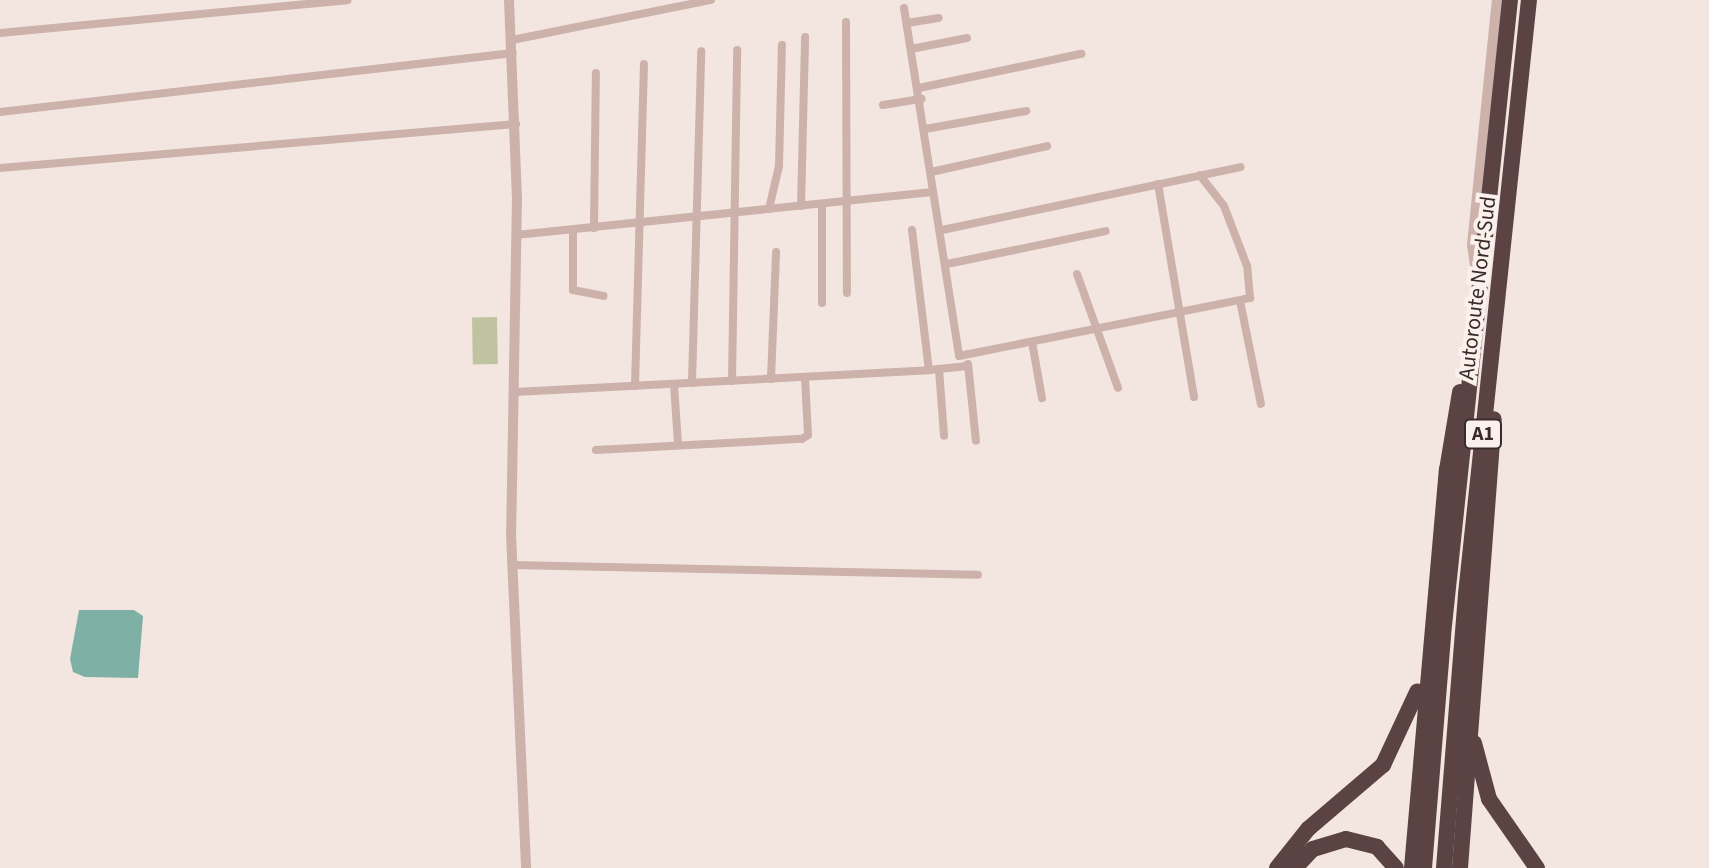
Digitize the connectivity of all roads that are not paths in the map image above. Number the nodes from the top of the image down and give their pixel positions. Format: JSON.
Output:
{"nodes":[{"id":1,"x":347,"y":0,"type":"edge"},
{"id":2,"x":509,"y":0,"type":"edge"},
{"id":3,"x":711,"y":0,"type":"edge"},
{"id":4,"x":1497,"y":0,"type":"edge"},
{"id":5,"x":1510,"y":0,"type":"edge"},
{"id":6,"x":1529,"y":0,"type":"edge"},
{"id":7,"x":904,"y":8,"type":"dead end"},
{"id":8,"x":939,"y":18,"type":"dead end"},
{"id":9,"x":846,"y":22,"type":"dead end"},
{"id":10,"x":907,"y":23,"type":"junction"},
{"id":11,"x":0,"y":33,"type":"edge"},
{"id":12,"x":805,"y":37,"type":"dead end"},
{"id":13,"x":967,"y":38,"type":"dead end"},
{"id":14,"x":512,"y":40,"type":"junction"},
{"id":15,"x":782,"y":45,"type":"dead end"},
{"id":16,"x":911,"y":49,"type":"junction"},
{"id":17,"x":737,"y":50,"type":"dead end"},
{"id":18,"x":701,"y":51,"type":"dead end"},
{"id":19,"x":513,"y":53,"type":"junction"},
{"id":20,"x":1081,"y":54,"type":"dead end"},
{"id":21,"x":644,"y":64,"type":"dead end"},
{"id":22,"x":596,"y":73,"type":"dead end"},
{"id":23,"x":919,"y":88,"type":"junction"},
{"id":24,"x":922,"y":99,"type":"junction"},
{"id":25,"x":883,"y":105,"type":"dead end"},
{"id":26,"x":1026,"y":111,"type":"dead end"},
{"id":27,"x":0,"y":112,"type":"edge"},
{"id":28,"x":516,"y":124,"type":"junction"},
{"id":29,"x":925,"y":129,"type":"junction"},
{"id":30,"x":1047,"y":146,"type":"dead end"},
{"id":31,"x":1240,"y":167,"type":"dead end"},
{"id":32,"x":0,"y":168,"type":"edge"},
{"id":33,"x":931,"y":172,"type":"junction"},
{"id":34,"x":1200,"y":175,"type":"junction"},
{"id":35,"x":1158,"y":184,"type":"junction"},
{"id":36,"x":933,"y":192,"type":"junction"},
{"id":37,"x":846,"y":203,"type":"junction"},
{"id":38,"x":822,"y":205,"type":"junction"},
{"id":39,"x":801,"y":206,"type":"junction"},
{"id":40,"x":769,"y":209,"type":"junction"},
{"id":41,"x":735,"y":213,"type":"junction"},
{"id":42,"x":696,"y":218,"type":"junction"},
{"id":43,"x":639,"y":223,"type":"junction"},
{"id":44,"x":594,"y":228,"type":"junction"},
{"id":45,"x":573,"y":230,"type":"junction"},
{"id":46,"x":912,"y":230,"type":"dead end"},
{"id":47,"x":942,"y":230,"type":"junction"},
{"id":48,"x":1106,"y":231,"type":"dead end"},
{"id":49,"x":516,"y":235,"type":"junction"},
{"id":50,"x":776,"y":252,"type":"dead end"},
{"id":51,"x":947,"y":264,"type":"junction"},
{"id":52,"x":1077,"y":274,"type":"dead end"},
{"id":53,"x":847,"y":293,"type":"dead end"},
{"id":54,"x":603,"y":296,"type":"dead end"},
{"id":55,"x":1240,"y":301,"type":"junction"},
{"id":56,"x":822,"y":303,"type":"dead end"},
{"id":57,"x":1481,"y":304,"type":"junction"},
{"id":58,"x":1499,"y":311,"type":"junction"},
{"id":59,"x":1180,"y":313,"type":"junction"},
{"id":60,"x":1095,"y":329,"type":"junction"},
{"id":61,"x":1032,"y":342,"type":"junction"},
{"id":62,"x":963,"y":356,"type":"junction"},
{"id":63,"x":964,"y":367,"type":"junction"},
{"id":64,"x":934,"y":369,"type":"junction"},
{"id":65,"x":805,"y":377,"type":"junction"},
{"id":66,"x":771,"y":379,"type":"junction"},
{"id":67,"x":732,"y":381,"type":"junction"},
{"id":68,"x":692,"y":383,"type":"junction"},
{"id":69,"x":674,"y":384,"type":"junction"},
{"id":70,"x":635,"y":386,"type":"junction"},
{"id":71,"x":1118,"y":388,"type":"dead end"},
{"id":72,"x":515,"y":392,"type":"junction"},
{"id":73,"x":1194,"y":397,"type":"dead end"},
{"id":74,"x":1042,"y":398,"type":"dead end"},
{"id":75,"x":1261,"y":404,"type":"dead end"},
{"id":76,"x":944,"y":436,"type":"dead end"},
{"id":77,"x":976,"y":441,"type":"dead end"},
{"id":78,"x":678,"y":444,"type":"junction"},
{"id":79,"x":596,"y":450,"type":"dead end"},
{"id":80,"x":512,"y":565,"type":"junction"},
{"id":81,"x":978,"y":575,"type":"dead end"},
{"id":82,"x":1432,"y":624,"type":"junction"},
{"id":83,"x":1474,"y":678,"type":"junction"},
{"id":84,"x":526,"y":868,"type":"edge"},
{"id":85,"x":1277,"y":868,"type":"edge"},
{"id":86,"x":1295,"y":868,"type":"edge"},
{"id":87,"x":1396,"y":868,"type":"edge"},
{"id":88,"x":1412,"y":868,"type":"edge"},
{"id":89,"x":1424,"y":868,"type":"edge"},
{"id":90,"x":1444,"y":868,"type":"edge"},
{"id":91,"x":1460,"y":868,"type":"edge"},
{"id":92,"x":1537,"y":868,"type":"edge"}],
"edges":[{"from":1,"to":11,"type":"street"},
{"from":2,"to":14,"type":"street"},
{"from":3,"to":14,"type":"street"},
{"from":4,"to":57,"type":"street"},
{"from":5,"to":57,"type":"highway","name":"Autoroute Nord-Sud","number":"A1"},
{"from":6,"to":58,"type":"highway","name":"Autoroute Nord-Sud","number":"A1"},
{"from":7,"to":10,"type":"street"},
{"from":8,"to":10,"type":"street"},
{"from":9,"to":37,"type":"street"},
{"from":10,"to":16,"type":"street"},
{"from":12,"to":39,"type":"street"},
{"from":13,"to":16,"type":"street"},
{"from":14,"to":19,"type":"street"},
{"from":15,"to":40,"type":"street"},
{"from":16,"to":23,"type":"street"},
{"from":17,"to":41,"type":"street"},
{"from":18,"to":42,"type":"street"},
{"from":19,"to":27,"type":"street"},
{"from":19,"to":28,"type":"street"},
{"from":20,"to":23,"type":"street"},
{"from":21,"to":43,"type":"street"},
{"from":22,"to":44,"type":"street"},
{"from":23,"to":24,"type":"street"},
{"from":24,"to":25,"type":"street"},
{"from":24,"to":29,"type":"street"},
{"from":26,"to":29,"type":"street"},
{"from":28,"to":32,"type":"street"},
{"from":28,"to":49,"type":"street"},
{"from":29,"to":33,"type":"street"},
{"from":30,"to":33,"type":"street"},
{"from":31,"to":34,"type":"street"},
{"from":33,"to":36,"type":"street"},
{"from":34,"to":35,"type":"street"},
{"from":34,"to":55,"type":"street"},
{"from":35,"to":47,"type":"street"},
{"from":35,"to":59,"type":"street"},
{"from":36,"to":37,"type":"street"},
{"from":36,"to":47,"type":"street"},
{"from":37,"to":38,"type":"street"},
{"from":37,"to":53,"type":"street"},
{"from":38,"to":39,"type":"street"},
{"from":38,"to":56,"type":"street"},
{"from":39,"to":40,"type":"street"},
{"from":40,"to":41,"type":"street"},
{"from":41,"to":42,"type":"street"},
{"from":41,"to":67,"type":"street"},
{"from":42,"to":43,"type":"street"},
{"from":42,"to":68,"type":"street"},
{"from":43,"to":44,"type":"street"},
{"from":43,"to":70,"type":"street"},
{"from":44,"to":45,"type":"street"},
{"from":45,"to":49,"type":"street"},
{"from":45,"to":54,"type":"street"},
{"from":46,"to":64,"type":"street"},
{"from":47,"to":51,"type":"street"},
{"from":48,"to":51,"type":"street"},
{"from":49,"to":72,"type":"street"},
{"from":50,"to":66,"type":"street"},
{"from":51,"to":62,"type":"street"},
{"from":52,"to":60,"type":"street"},
{"from":55,"to":59,"type":"street"},
{"from":55,"to":75,"type":"street"},
{"from":57,"to":82,"type":"highway"},
{"from":57,"to":89,"type":"highway","name":"Autoroute Nord-Sud","number":"A1"},
{"from":58,"to":83,"type":"highway"},
{"from":58,"to":90,"type":"highway","name":"Autoroute Nord-Sud","number":"A1"},
{"from":59,"to":60,"type":"street"},
{"from":59,"to":73,"type":"street"},
{"from":60,"to":61,"type":"street"},
{"from":60,"to":71,"type":"street"},
{"from":61,"to":62,"type":"street"},
{"from":61,"to":74,"type":"street"},
{"from":62,"to":63,"type":"street"},
{"from":63,"to":64,"type":"street"},
{"from":63,"to":77,"type":"street"},
{"from":64,"to":65,"type":"street"},
{"from":64,"to":76,"type":"street"},
{"from":65,"to":66,"type":"street"},
{"from":65,"to":78,"type":"street"},
{"from":66,"to":67,"type":"street"},
{"from":67,"to":68,"type":"street"},
{"from":68,"to":69,"type":"street"},
{"from":69,"to":70,"type":"street"},
{"from":69,"to":78,"type":"street"},
{"from":70,"to":72,"type":"street"},
{"from":72,"to":80,"type":"street"},
{"from":78,"to":79,"type":"street"},
{"from":80,"to":81,"type":"street"},
{"from":80,"to":84,"type":"street"},
{"from":82,"to":85,"type":"highway"},
{"from":82,"to":88,"type":"highway"},
{"from":83,"to":91,"type":"highway"},
{"from":83,"to":92,"type":"highway"},
{"from":86,"to":87,"type":"highway"}]}
